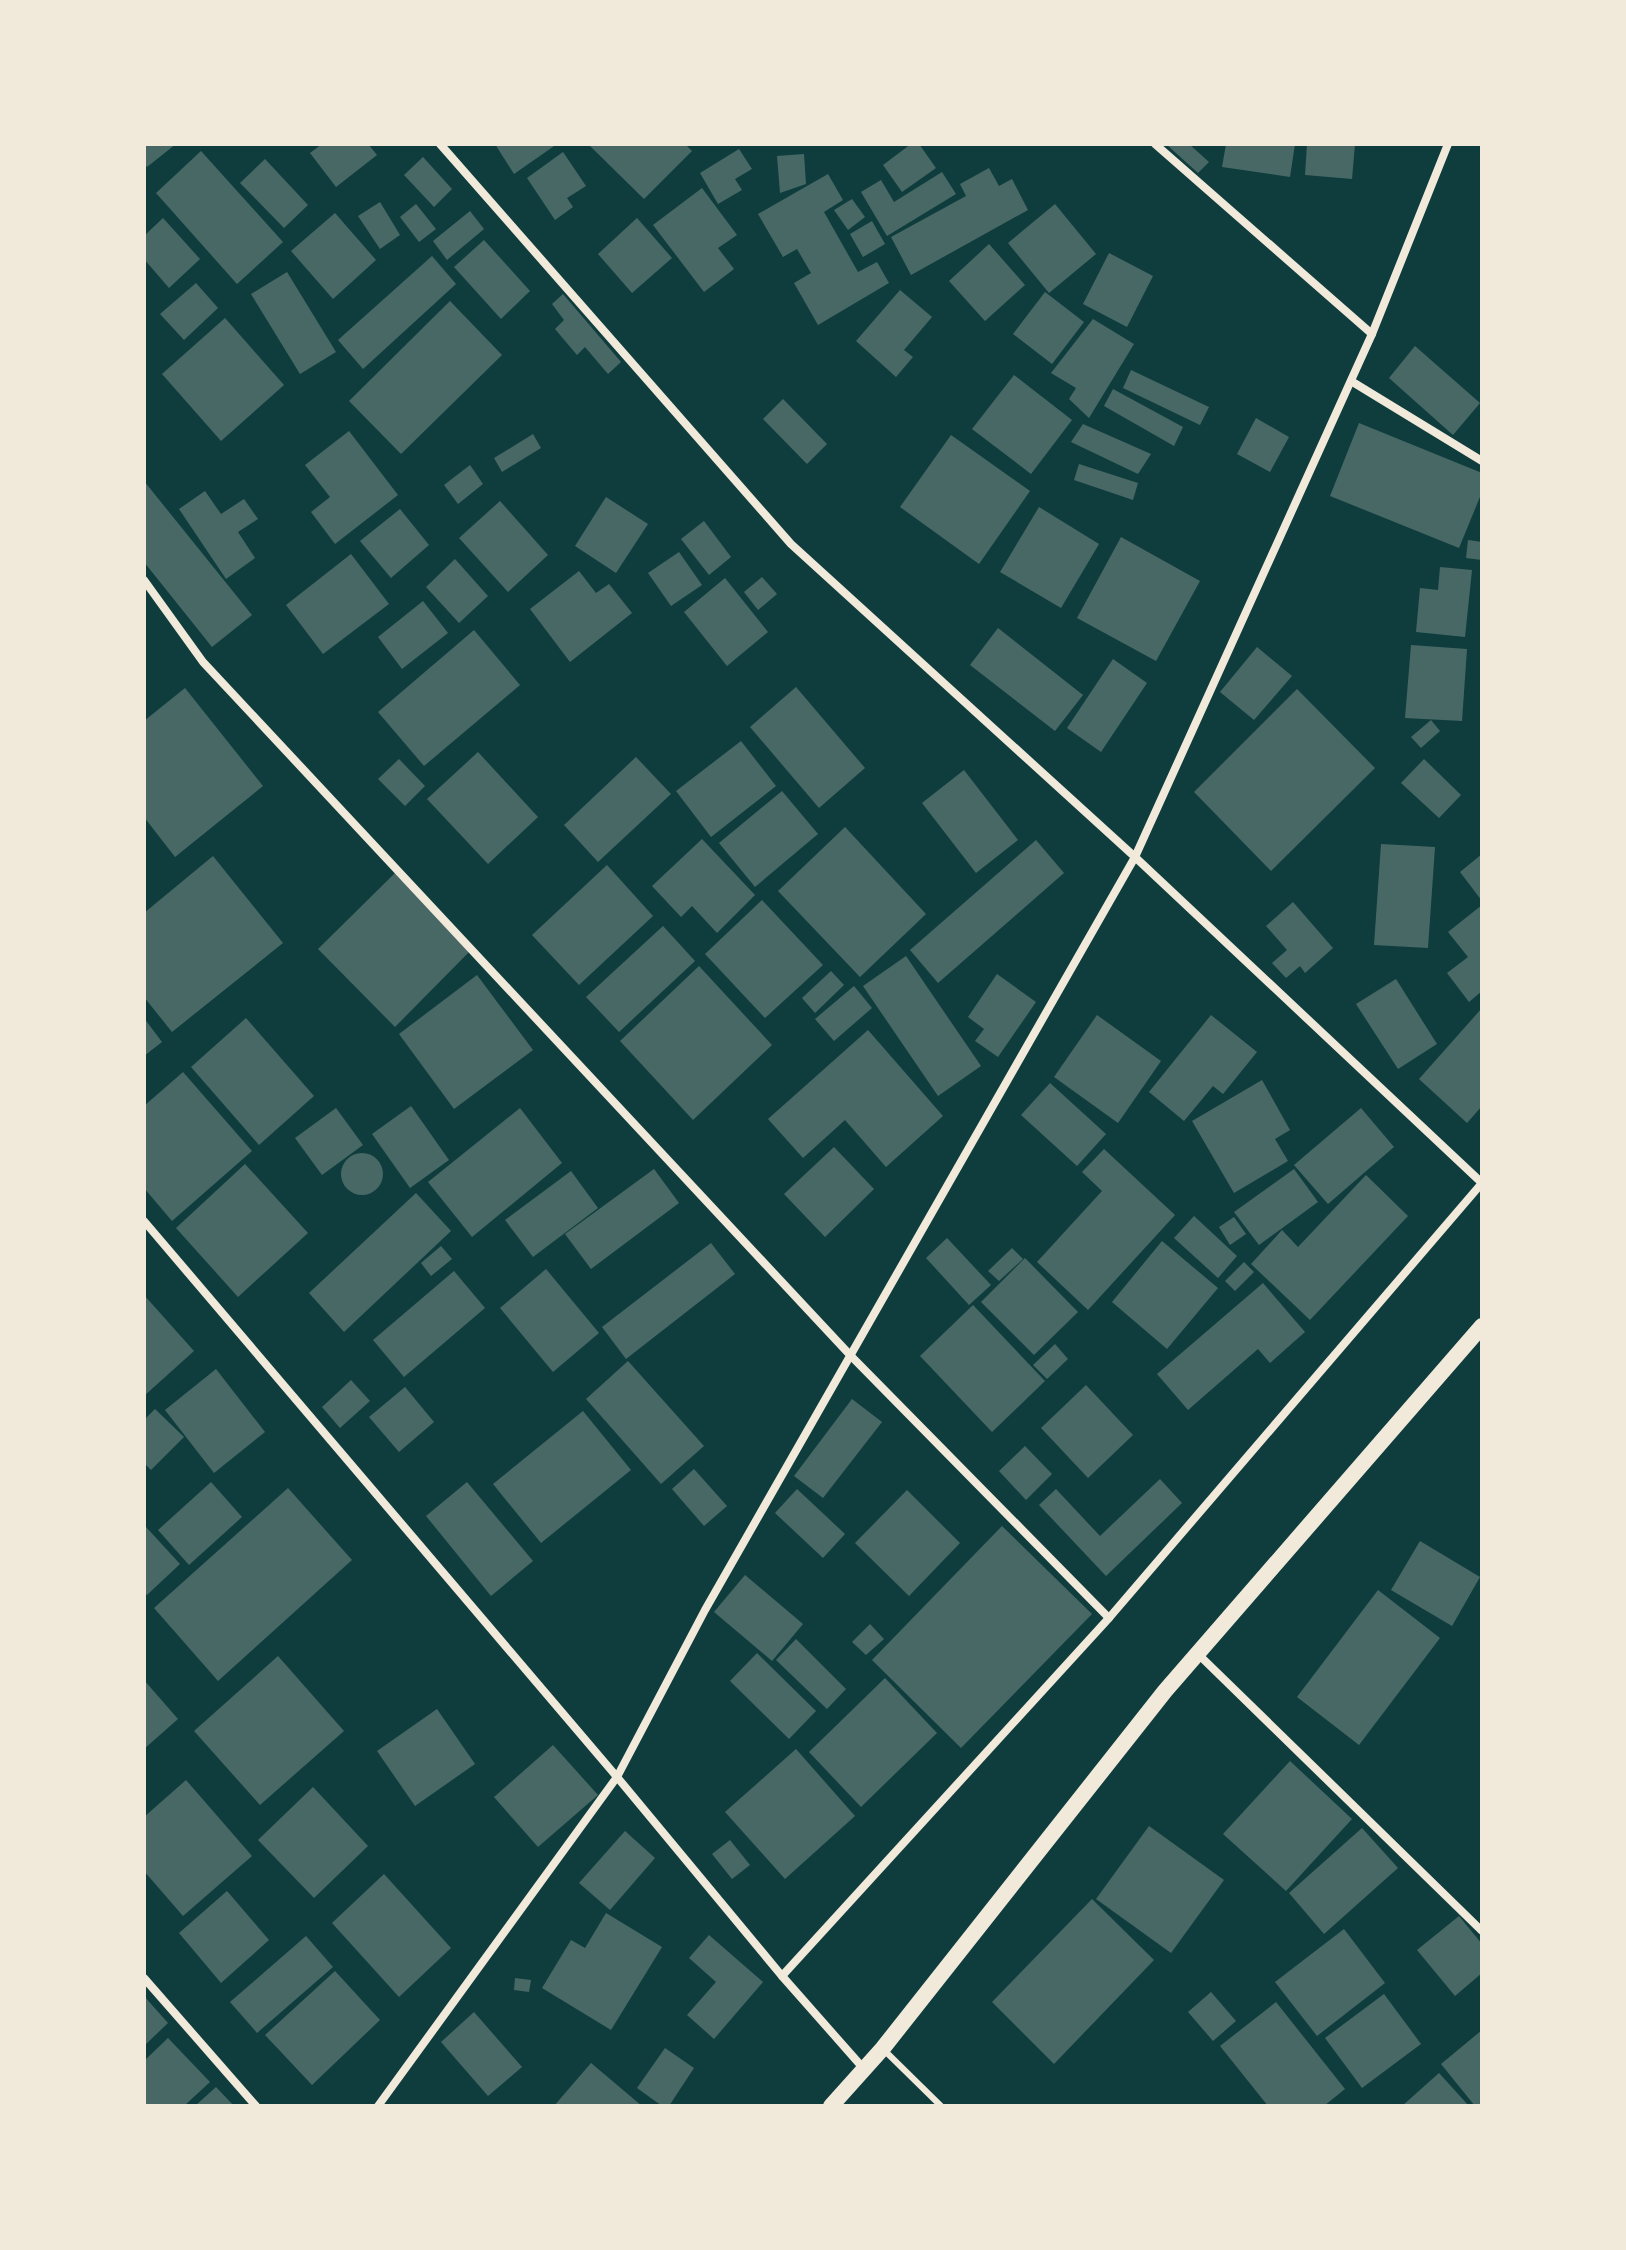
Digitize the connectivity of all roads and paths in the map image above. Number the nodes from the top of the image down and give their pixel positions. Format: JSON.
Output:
{"nodes":[{"id":1,"x":440,"y":144,"type":"edge"},
{"id":2,"x":1155,"y":144,"type":"edge"},
{"id":3,"x":1448,"y":144,"type":"edge"},
{"id":4,"x":1372,"y":334,"type":"junction"},
{"id":5,"x":1351,"y":381,"type":"junction"},
{"id":6,"x":1482,"y":461,"type":"edge"},
{"id":7,"x":144,"y":580,"type":"edge"},
{"id":8,"x":1135,"y":857,"type":"junction"},
{"id":9,"x":144,"y":1221,"type":"edge"},
{"id":10,"x":1482,"y":1326,"type":"edge"},
{"id":11,"x":851,"y":1356,"type":"junction"},
{"id":12,"x":1109,"y":1618,"type":"junction"},
{"id":13,"x":1198,"y":1654,"type":"junction"},
{"id":14,"x":617,"y":1777,"type":"junction"},
{"id":15,"x":1482,"y":1931,"type":"edge"},
{"id":16,"x":782,"y":1976,"type":"junction"},
{"id":17,"x":144,"y":1978,"type":"edge"},
{"id":18,"x":883,"y":2048,"type":"junction"},
{"id":19,"x":864,"y":2069,"type":"junction"},
{"id":20,"x":256,"y":2106,"type":"edge"},
{"id":21,"x":378,"y":2106,"type":"edge"},
{"id":22,"x":831,"y":2106,"type":"edge"},
{"id":23,"x":941,"y":2106,"type":"edge"}],
"edges":[{"from":1,"to":8,"type":"street"},
{"from":2,"to":4,"type":"street"},
{"from":3,"to":4,"type":"street"},
{"from":4,"to":5,"type":"street"},
{"from":5,"to":6,"type":"street"},
{"from":5,"to":8,"type":"street"},
{"from":7,"to":11,"type":"street"},
{"from":8,"to":11,"type":"street"},
{"from":8,"to":12,"type":"street"},
{"from":9,"to":14,"type":"street"},
{"from":10,"to":13,"type":"main road"},
{"from":11,"to":12,"type":"street"},
{"from":11,"to":14,"type":"street"},
{"from":12,"to":16,"type":"street"},
{"from":13,"to":15,"type":"street"},
{"from":13,"to":18,"type":"main road"},
{"from":14,"to":16,"type":"street"},
{"from":14,"to":21,"type":"street"},
{"from":16,"to":19,"type":"street"},
{"from":17,"to":20,"type":"street"},
{"from":18,"to":19,"type":"main road"},
{"from":18,"to":23,"type":"lane"},
{"from":19,"to":22,"type":"main road"}]}
